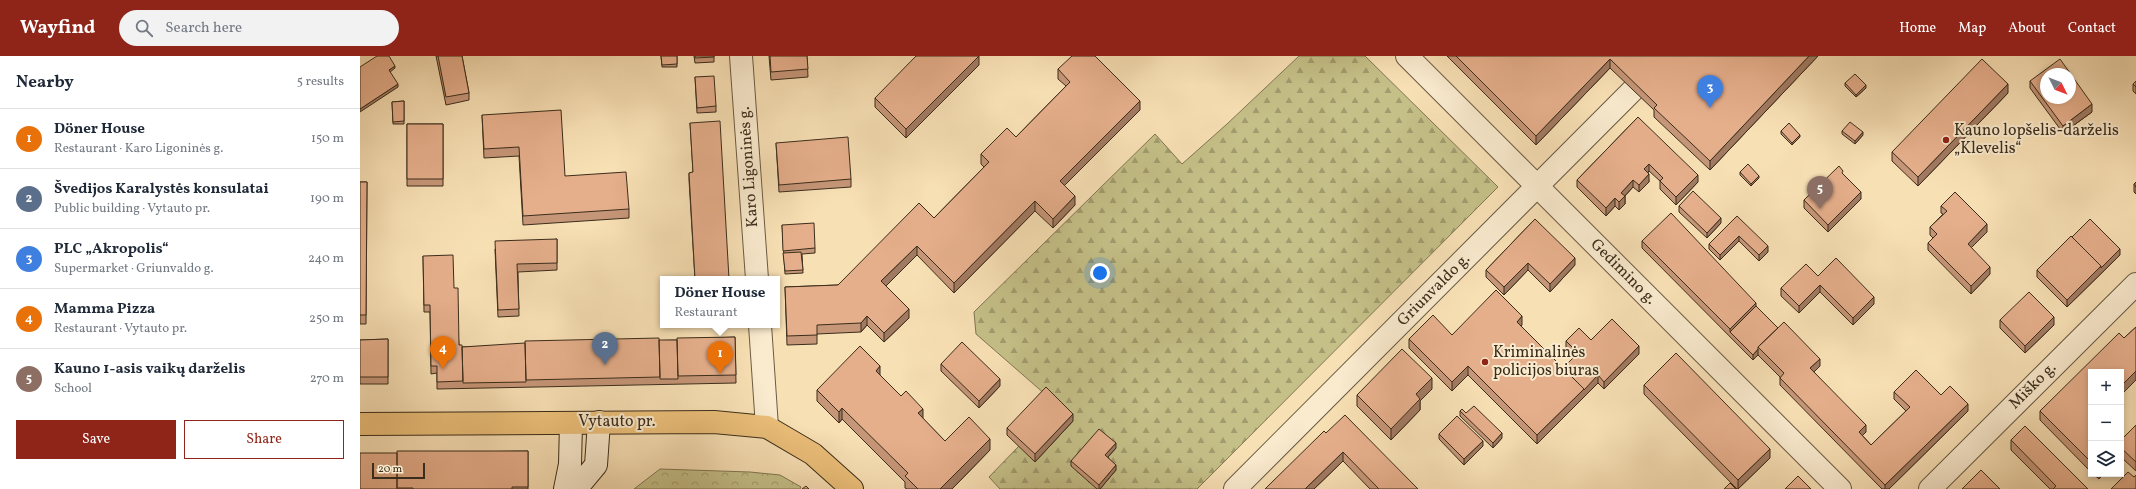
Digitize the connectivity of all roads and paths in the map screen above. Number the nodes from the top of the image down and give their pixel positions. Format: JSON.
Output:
{"nodes":[{"id":1,"x":741,"y":56,"type":"edge"},
{"id":2,"x":1407,"y":56,"type":"edge"},
{"id":3,"x":1633,"y":90,"type":"edge"},
{"id":4,"x":1537,"y":187,"type":"junction"},
{"id":5,"x":757,"y":276,"type":"edge"},
{"id":6,"x":2136,"y":284,"type":"edge"},
{"id":7,"x":760,"y":328,"type":"edge"},
{"id":8,"x":599,"y":422,"type":"junction"},
{"id":9,"x":571,"y":423,"type":"junction"},
{"id":10,"x":360,"y":424,"type":"edge"},
{"id":11,"x":767,"y":427,"type":"junction"},
{"id":12,"x":565,"y":489,"type":"edge"},
{"id":13,"x":576,"y":489,"type":"edge"},
{"id":14,"x":852,"y":489,"type":"edge"},
{"id":15,"x":1235,"y":489,"type":"edge"},
{"id":16,"x":1840,"y":489,"type":"edge"},
{"id":17,"x":1930,"y":489,"type":"edge"}],
"edges":[{"from":1,"to":5,"type":"street","name":"Karo Ligoninės g."},
{"from":2,"to":4,"type":"street","name":"Gedimino g."},
{"from":3,"to":4,"type":"street","name":"Griunvaldo g."},
{"from":4,"to":15,"type":"street","name":"Griunvaldo g."},
{"from":4,"to":16,"type":"street","name":"Gedimino g."},
{"from":6,"to":17,"type":"street","name":"Miško g."},
{"from":7,"to":11,"type":"street"},
{"from":8,"to":9,"type":"main road","name":"Vytauto pr."},
{"from":8,"to":11,"type":"main road","name":"Vytauto pr."},
{"from":8,"to":13,"type":"street"},
{"from":9,"to":10,"type":"main road","name":"Vytauto pr."},
{"from":9,"to":12,"type":"street"},
{"from":11,"to":14,"type":"main road","name":"Vytauto pr."}]}
